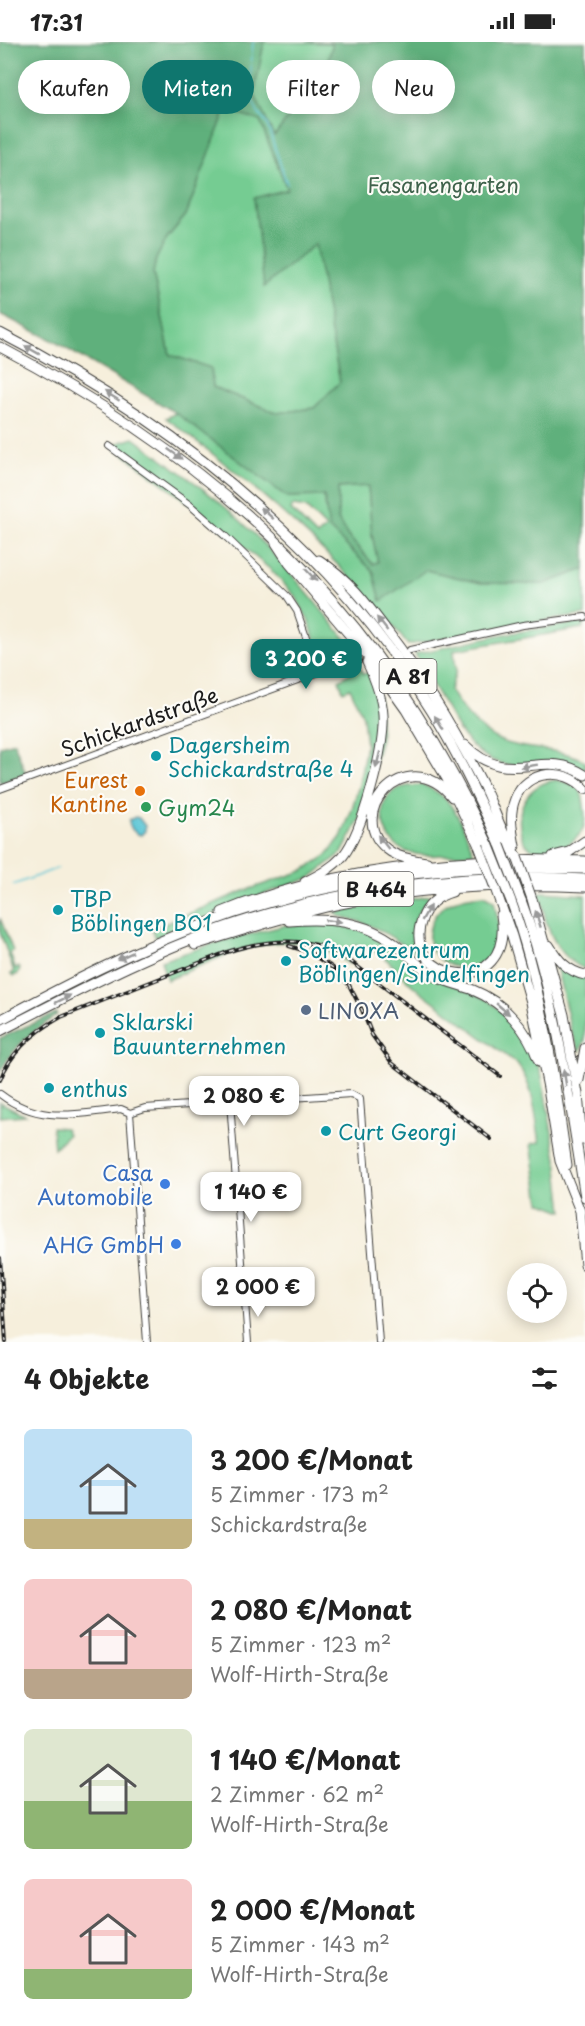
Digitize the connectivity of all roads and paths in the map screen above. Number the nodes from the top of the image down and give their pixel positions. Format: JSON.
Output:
{"nodes":[{"id":1,"x":0,"y":333,"type":"edge"},
{"id":2,"x":0,"y":346,"type":"edge"},
{"id":3,"x":109,"y":446,"type":"dead end"},
{"id":4,"x":270,"y":533,"type":"junction"},
{"id":5,"x":309,"y":554,"type":"junction"},
{"id":6,"x":585,"y":617,"type":"edge"},
{"id":7,"x":357,"y":644,"type":"junction"},
{"id":8,"x":410,"y":650,"type":"dead end"},
{"id":9,"x":358,"y":662,"type":"dead end"},
{"id":10,"x":318,"y":672,"type":"junction"},
{"id":11,"x":459,"y":738,"type":"junction"},
{"id":12,"x":585,"y":776,"type":"edge"},
{"id":13,"x":0,"y":789,"type":"edge"},
{"id":14,"x":585,"y":789,"type":"edge"},
{"id":15,"x":464,"y":815,"type":"junction"},
{"id":16,"x":585,"y":840,"type":"edge"},
{"id":17,"x":508,"y":845,"type":"junction"},
{"id":18,"x":532,"y":859,"type":"junction"},
{"id":19,"x":585,"y":861,"type":"edge"},
{"id":20,"x":435,"y":864,"type":"junction"},
{"id":21,"x":585,"y":869,"type":"edge"},
{"id":22,"x":585,"y":879,"type":"edge"},
{"id":23,"x":465,"y":887,"type":"junction"},
{"id":24,"x":292,"y":888,"type":"junction"},
{"id":25,"x":585,"y":888,"type":"edge"},
{"id":26,"x":500,"y":897,"type":"junction"},
{"id":27,"x":275,"y":922,"type":"junction"},
{"id":28,"x":179,"y":934,"type":"junction"},
{"id":29,"x":544,"y":938,"type":"junction"},
{"id":30,"x":175,"y":947,"type":"junction"},
{"id":31,"x":585,"y":975,"type":"edge"},
{"id":32,"x":0,"y":1020,"type":"edge"},
{"id":33,"x":0,"y":1031,"type":"edge"},
{"id":34,"x":585,"y":1048,"type":"edge"},
{"id":35,"x":547,"y":1079,"type":"junction"},
{"id":36,"x":0,"y":1094,"type":"edge"},
{"id":37,"x":578,"y":1094,"type":"junction"},
{"id":38,"x":230,"y":1102,"type":"junction"},
{"id":39,"x":130,"y":1113,"type":"junction"},
{"id":40,"x":585,"y":1172,"type":"edge"},
{"id":41,"x":570,"y":1185,"type":"junction"},
{"id":42,"x":585,"y":1197,"type":"edge"},
{"id":43,"x":585,"y":1265,"type":"edge"},
{"id":44,"x":147,"y":1342,"type":"edge"},
{"id":45,"x":248,"y":1342,"type":"edge"},
{"id":46,"x":379,"y":1342,"type":"edge"}],
"edges":[{"from":5,"to":1,"type":"highway","number":"A 81","one_way":true},
{"from":2,"to":4,"type":"highway","number":"A 81","one_way":true},
{"from":3,"to":10,"type":"street"},
{"from":4,"to":7,"type":"highway"},
{"from":4,"to":26,"type":"highway","number":"A 81","one_way":true,"bridge":true},
{"from":11,"to":5,"type":"highway","one_way":true},
{"from":17,"to":5,"type":"highway","number":"A 81","one_way":true},
{"from":6,"to":8,"type":"street"},
{"from":7,"to":15,"type":"highway"},
{"from":7,"to":24,"type":"highway","one_way":true},
{"from":9,"to":10,"type":"street","name":"Schickardstraße"},
{"from":10,"to":13,"type":"street","name":"Schickardstraße"},
{"from":12,"to":11,"type":"highway","one_way":true},
{"from":11,"to":17,"type":"highway"},
{"from":14,"to":17,"type":"highway"},
{"from":20,"to":15,"type":"highway","one_way":true},
{"from":15,"to":26,"type":"highway","bridge":true},
{"from":16,"to":18,"type":"highway"},
{"from":29,"to":17,"type":"highway","one_way":true,"bridge":true},
{"from":42,"to":17,"type":"highway","number":"A 81","one_way":true,"bridge":true},
{"from":18,"to":19,"type":"highway","number":"B 464"},
{"from":18,"to":20,"type":"highway","number":"B 464"},
{"from":20,"to":24,"type":"highway","number":"B 464"},
{"from":21,"to":28,"type":"highway","number":"B 464"},
{"from":22,"to":30,"type":"highway","number":"B 464"},
{"from":23,"to":25,"type":"highway","number":"B 464"},
{"from":26,"to":23,"type":"highway","one_way":true},
{"from":23,"to":27,"type":"highway","number":"B 464"},
{"from":24,"to":28,"type":"highway","number":"B 464"},
{"from":26,"to":35,"type":"highway"},
{"from":26,"to":41,"type":"highway","number":"A 81"},
{"from":27,"to":30,"type":"highway","number":"B 464"},
{"from":27,"to":35,"type":"highway","one_way":true},
{"from":28,"to":32,"type":"highway","number":"B 464","one_way":true},
{"from":29,"to":31,"type":"highway"},
{"from":29,"to":37,"type":"highway"},
{"from":33,"to":30,"type":"highway","number":"B 464","one_way":true},
{"from":34,"to":37,"type":"highway"},
{"from":35,"to":41,"type":"highway"},
{"from":36,"to":39,"type":"street"},
{"from":37,"to":40,"type":"highway"},
{"from":38,"to":39,"type":"street"},
{"from":38,"to":45,"type":"street"},
{"from":38,"to":46,"type":"street"},
{"from":39,"to":44,"type":"street"},
{"from":41,"to":43,"type":"highway","number":"A 81"}]}
